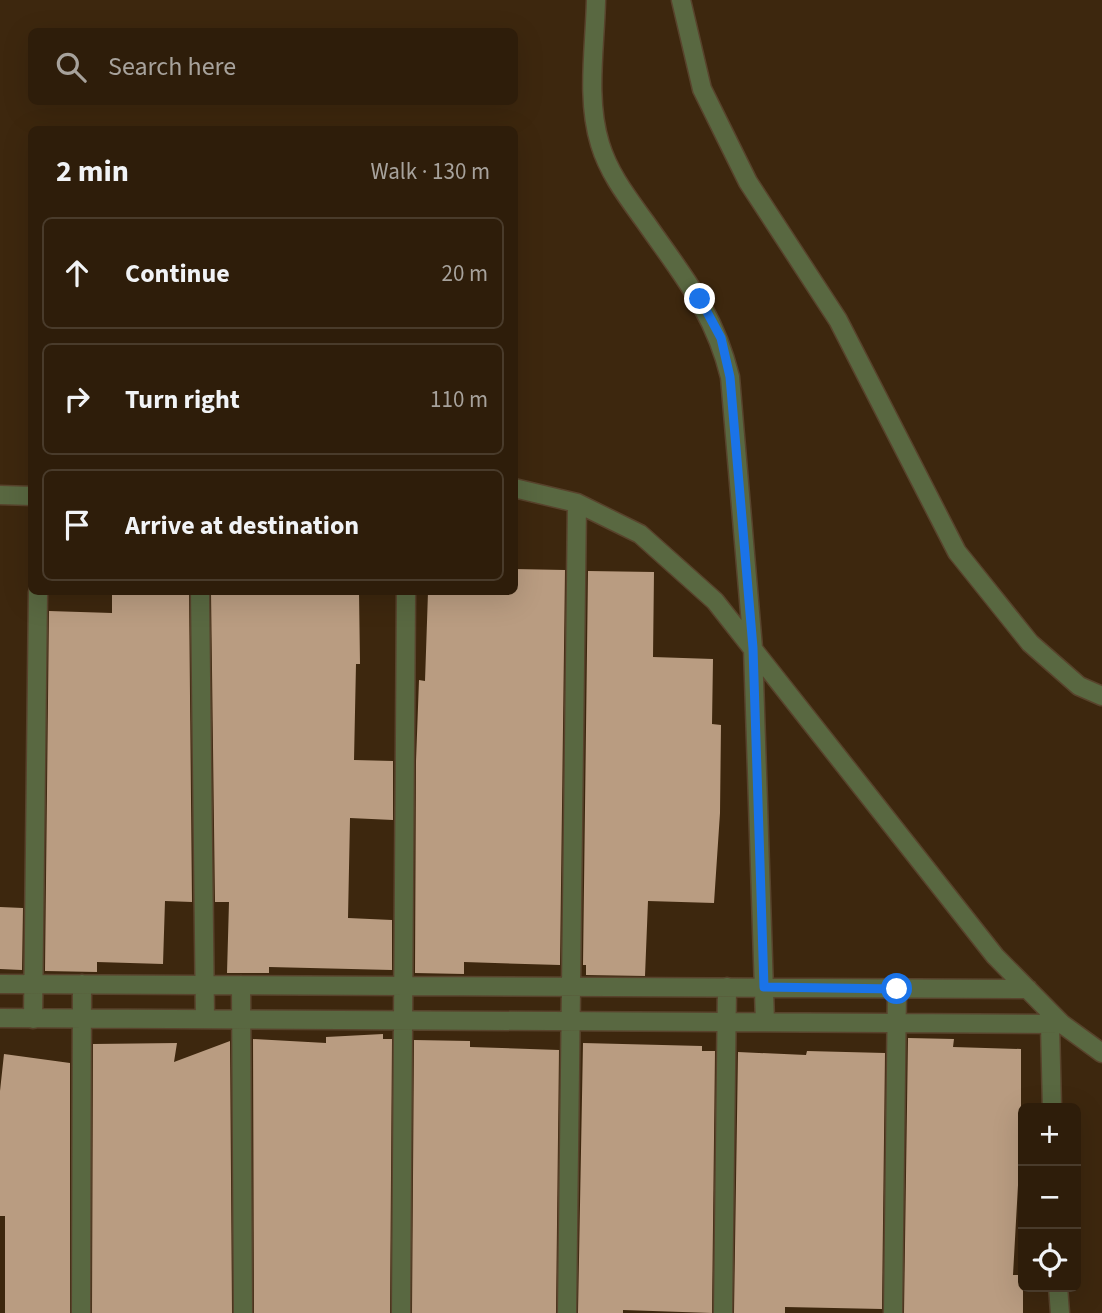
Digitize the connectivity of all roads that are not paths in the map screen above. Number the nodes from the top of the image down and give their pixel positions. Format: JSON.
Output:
{"nodes":[{"id":1,"x":596,"y":0,"type":"edge"},
{"id":2,"x":681,"y":0,"type":"edge"},
{"id":3,"x":518,"y":489,"type":"edge"},
{"id":4,"x":0,"y":495,"type":"edge"},
{"id":5,"x":28,"y":496,"type":"edge"},
{"id":6,"x":577,"y":503,"type":"junction"},
{"id":7,"x":38,"y":595,"type":"edge"},
{"id":8,"x":200,"y":595,"type":"edge"},
{"id":9,"x":406,"y":595,"type":"edge"},
{"id":10,"x":753,"y":648,"type":"junction"},
{"id":11,"x":1102,"y":696,"type":"edge"},
{"id":12,"x":0,"y":984,"type":"edge"},
{"id":13,"x":33,"y":984,"type":"junction"},
{"id":14,"x":82,"y":984,"type":"junction"},
{"id":15,"x":205,"y":985,"type":"junction"},
{"id":16,"x":241,"y":985,"type":"junction"},
{"id":17,"x":405,"y":986,"type":"junction"},
{"id":18,"x":571,"y":987,"type":"junction"},
{"id":19,"x":727,"y":987,"type":"junction"},
{"id":20,"x":764,"y":987,"type":"junction"},
{"id":21,"x":897,"y":989,"type":"junction"},
{"id":22,"x":1028,"y":989,"type":"junction"},
{"id":23,"x":0,"y":1018,"type":"edge"},
{"id":24,"x":33,"y":1019,"type":"junction"},
{"id":25,"x":82,"y":1019,"type":"junction"},
{"id":26,"x":205,"y":1019,"type":"junction"},
{"id":27,"x":242,"y":1019,"type":"junction"},
{"id":28,"x":405,"y":1021,"type":"junction"},
{"id":29,"x":571,"y":1021,"type":"junction"},
{"id":30,"x":727,"y":1022,"type":"junction"},
{"id":31,"x":765,"y":1022,"type":"junction"},
{"id":32,"x":898,"y":1023,"type":"junction"},
{"id":33,"x":1056,"y":1024,"type":"junction"},
{"id":34,"x":1102,"y":1053,"type":"edge"},
{"id":35,"x":1052,"y":1103,"type":"edge"},
{"id":36,"x":1058,"y":1292,"type":"edge"},
{"id":37,"x":80,"y":1313,"type":"edge"},
{"id":38,"x":243,"y":1313,"type":"edge"},
{"id":39,"x":401,"y":1313,"type":"edge"},
{"id":40,"x":567,"y":1313,"type":"edge"},
{"id":41,"x":723,"y":1313,"type":"edge"},
{"id":42,"x":893,"y":1313,"type":"edge"},
{"id":43,"x":1060,"y":1313,"type":"edge"}],
"edges":[{"from":1,"to":10,"type":"street"},
{"from":2,"to":11,"type":"street"},
{"from":3,"to":6,"type":"street"},
{"from":4,"to":5,"type":"street"},
{"from":6,"to":10,"type":"street"},
{"from":6,"to":18,"type":"street"},
{"from":7,"to":13,"type":"street"},
{"from":8,"to":15,"type":"street"},
{"from":9,"to":17,"type":"street"},
{"from":10,"to":20,"type":"street"},
{"from":10,"to":22,"type":"street"},
{"from":12,"to":13,"type":"street"},
{"from":13,"to":14,"type":"street"},
{"from":13,"to":24,"type":"street"},
{"from":14,"to":15,"type":"street"},
{"from":14,"to":25,"type":"street"},
{"from":15,"to":16,"type":"street"},
{"from":15,"to":26,"type":"street"},
{"from":16,"to":17,"type":"street"},
{"from":16,"to":27,"type":"street"},
{"from":17,"to":18,"type":"street"},
{"from":17,"to":28,"type":"street"},
{"from":18,"to":19,"type":"street"},
{"from":18,"to":29,"type":"street"},
{"from":19,"to":20,"type":"street"},
{"from":19,"to":30,"type":"street"},
{"from":20,"to":21,"type":"street"},
{"from":20,"to":31,"type":"street"},
{"from":21,"to":22,"type":"street"},
{"from":21,"to":32,"type":"street"},
{"from":22,"to":33,"type":"street"},
{"from":23,"to":24,"type":"street"},
{"from":24,"to":25,"type":"street"},
{"from":25,"to":26,"type":"street"},
{"from":25,"to":37,"type":"street"},
{"from":26,"to":27,"type":"street"},
{"from":27,"to":28,"type":"street"},
{"from":27,"to":38,"type":"street"},
{"from":28,"to":29,"type":"street"},
{"from":28,"to":39,"type":"street"},
{"from":29,"to":30,"type":"street"},
{"from":29,"to":40,"type":"street"},
{"from":30,"to":31,"type":"street"},
{"from":30,"to":41,"type":"street"},
{"from":31,"to":32,"type":"street"},
{"from":32,"to":33,"type":"street"},
{"from":32,"to":42,"type":"street"},
{"from":33,"to":34,"type":"street"},
{"from":33,"to":35,"type":"street"},
{"from":36,"to":43,"type":"street"}]}
